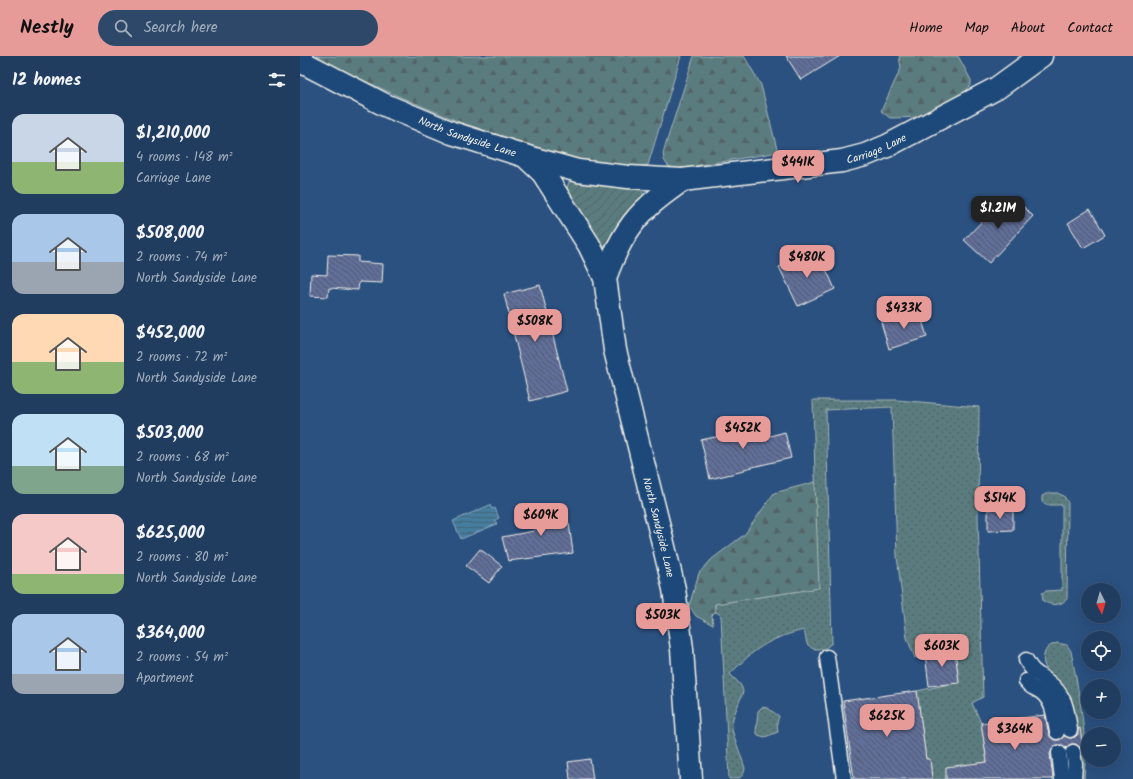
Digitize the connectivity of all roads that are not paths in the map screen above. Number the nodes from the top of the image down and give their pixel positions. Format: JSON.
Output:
{"nodes":[{"id":1,"x":1041,"y":56,"type":"edge"},
{"id":2,"x":300,"y":61,"type":"edge"},
{"id":3,"x":525,"y":156,"type":"junction"},
{"id":4,"x":682,"y":180,"type":"junction"},
{"id":5,"x":605,"y":278,"type":"junction"},
{"id":6,"x":827,"y":657,"type":"dead end"},
{"id":7,"x":1026,"y":660,"type":"dead end"},
{"id":8,"x":1026,"y":681,"type":"dead end"},
{"id":9,"x":691,"y":779,"type":"edge"},
{"id":10,"x":844,"y":779,"type":"edge"},
{"id":11,"x":1062,"y":779,"type":"edge"},
{"id":12,"x":1074,"y":779,"type":"edge"}],
"edges":[{"from":1,"to":4,"type":"street","name":"Carriage Lane"},
{"from":2,"to":3,"type":"street","name":"North Sandyside Lane"},
{"from":3,"to":4,"type":"street","name":"Carriage Lane"},
{"from":3,"to":5,"type":"street","name":"North Sandyside Lane"},
{"from":4,"to":5,"type":"street","name":"North Sandyside Lane"},
{"from":5,"to":9,"type":"street","name":"North Sandyside Lane"},
{"from":6,"to":10,"type":"lane"},
{"from":7,"to":8,"type":"lane"},
{"from":11,"to":12,"type":"lane"}]}
